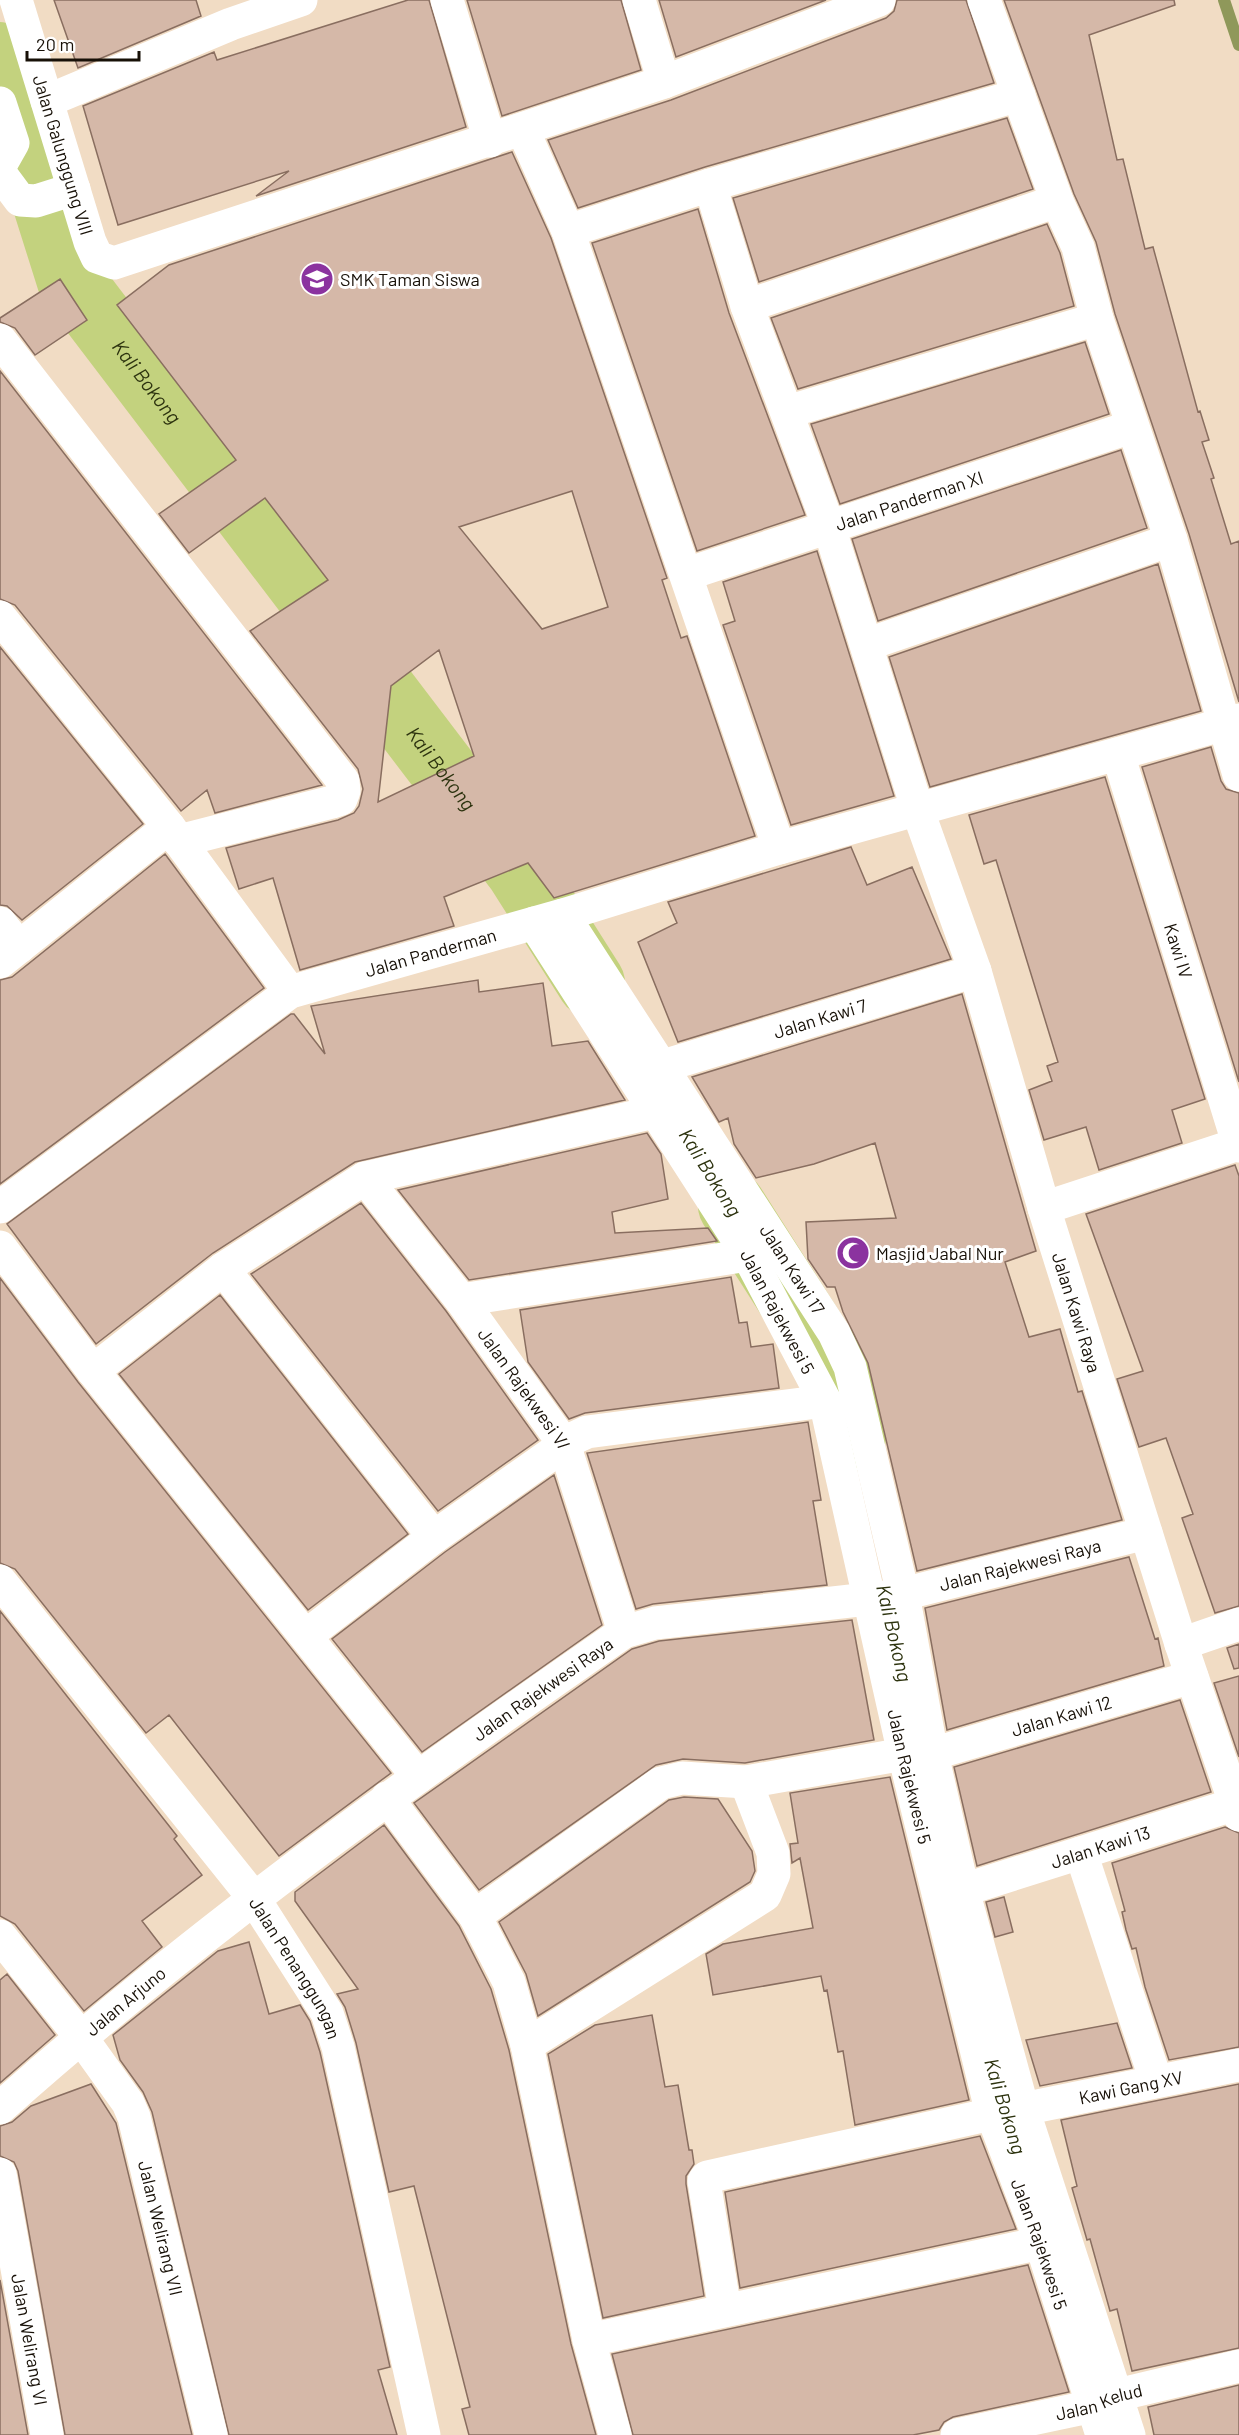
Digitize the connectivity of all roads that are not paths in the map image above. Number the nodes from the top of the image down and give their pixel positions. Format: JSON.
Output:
{"nodes":[{"id":1,"x":16,"y":0,"type":"edge"},
{"id":2,"x":301,"y":0,"type":"edge"},
{"id":3,"x":447,"y":0,"type":"edge"},
{"id":4,"x":639,"y":0,"type":"edge"},
{"id":5,"x":879,"y":0,"type":"edge"},
{"id":6,"x":984,"y":0,"type":"edge"},
{"id":7,"x":227,"y":12,"type":"edge"},
{"id":8,"x":664,"y":82,"type":"junction"},
{"id":9,"x":1019,"y":95,"type":"junction"},
{"id":10,"x":47,"y":100,"type":"junction"},
{"id":11,"x":0,"y":103,"type":"edge"},
{"id":12,"x":523,"y":130,"type":"junction"},
{"id":13,"x":490,"y":141,"type":"junction"},
{"id":14,"x":0,"y":166,"type":"edge"},
{"id":15,"x":0,"y":173,"type":"edge"},
{"id":16,"x":710,"y":185,"type":"junction"},
{"id":17,"x":56,"y":195,"type":"junction"},
{"id":18,"x":1057,"y":201,"type":"junction"},
{"id":19,"x":568,"y":231,"type":"junction"},
{"id":20,"x":747,"y":306,"type":"junction"},
{"id":21,"x":1097,"y":319,"type":"junction"},
{"id":22,"x":0,"y":340,"type":"edge"},
{"id":23,"x":787,"y":412,"type":"junction"},
{"id":24,"x":1131,"y":426,"type":"junction"},
{"id":25,"x":829,"y":527,"type":"junction"},
{"id":26,"x":1171,"y":540,"type":"junction"},
{"id":27,"x":687,"y":574,"type":"junction"},
{"id":28,"x":0,"y":617,"type":"edge"},
{"id":29,"x":867,"y":644,"type":"junction"},
{"id":30,"x":1231,"y":722,"type":"edge"},
{"id":31,"x":1118,"y":754,"type":"junction"},
{"id":32,"x":1239,"y":775,"type":"edge"},
{"id":33,"x":918,"y":811,"type":"junction"},
{"id":34,"x":174,"y":834,"type":"junction"},
{"id":35,"x":779,"y":848,"type":"junction"},
{"id":36,"x":548,"y":919,"type":"junction"},
{"id":37,"x":6,"y":944,"type":"edge"},
{"id":38,"x":975,"y":971,"type":"junction"},
{"id":39,"x":290,"y":992,"type":"junction"},
{"id":40,"x":663,"y":1066,"type":"junction"},
{"id":41,"x":655,"y":1112,"type":"junction"},
{"id":42,"x":1239,"y":1145,"type":"edge"},
{"id":43,"x":365,"y":1178,"type":"junction"},
{"id":44,"x":0,"y":1208,"type":"edge"},
{"id":45,"x":1044,"y":1208,"type":"junction"},
{"id":46,"x":0,"y":1247,"type":"edge"},
{"id":47,"x":748,"y":1255,"type":"junction"},
{"id":48,"x":223,"y":1269,"type":"junction"},
{"id":49,"x":460,"y":1300,"type":"junction"},
{"id":50,"x":93,"y":1371,"type":"junction"},
{"id":51,"x":825,"y":1401,"type":"junction"},
{"id":52,"x":564,"y":1444,"type":"junction"},
{"id":53,"x":1146,"y":1533,"type":"junction"},
{"id":54,"x":434,"y":1537,"type":"junction"},
{"id":55,"x":0,"y":1581,"type":"edge"},
{"id":56,"x":886,"y":1597,"type":"junction"},
{"id":57,"x":1239,"y":1624,"type":"edge"},
{"id":58,"x":624,"y":1632,"type":"junction"},
{"id":59,"x":306,"y":1635,"type":"junction"},
{"id":60,"x":1181,"y":1644,"type":"junction"},
{"id":61,"x":1192,"y":1677,"type":"junction"},
{"id":62,"x":918,"y":1754,"type":"junction"},
{"id":63,"x":418,"y":1777,"type":"junction"},
{"id":64,"x":746,"y":1782,"type":"junction"},
{"id":65,"x":387,"y":1798,"type":"junction"},
{"id":66,"x":1237,"y":1810,"type":"edge"},
{"id":67,"x":1081,"y":1853,"type":"junction"},
{"id":68,"x":963,"y":1890,"type":"junction"},
{"id":69,"x":253,"y":1897,"type":"junction"},
{"id":70,"x":475,"y":1916,"type":"junction"},
{"id":71,"x":0,"y":1936,"type":"edge"},
{"id":72,"x":80,"y":2036,"type":"junction"},
{"id":73,"x":527,"y":2045,"type":"junction"},
{"id":74,"x":1239,"y":2065,"type":"edge"},
{"id":75,"x":1156,"y":2081,"type":"junction"},
{"id":76,"x":0,"y":2108,"type":"edge"},
{"id":77,"x":1007,"y":2112,"type":"junction"},
{"id":78,"x":0,"y":2174,"type":"edge"},
{"id":79,"x":1041,"y":2243,"type":"junction"},
{"id":80,"x":725,"y":2310,"type":"junction"},
{"id":81,"x":589,"y":2340,"type":"junction"},
{"id":82,"x":1239,"y":2366,"type":"edge"},
{"id":83,"x":1104,"y":2408,"type":"edge"},
{"id":84,"x":47,"y":2435,"type":"edge"},
{"id":85,"x":211,"y":2435,"type":"edge"},
{"id":86,"x":424,"y":2435,"type":"edge"},
{"id":87,"x":615,"y":2435,"type":"edge"},
{"id":88,"x":957,"y":2435,"type":"edge"},
{"id":89,"x":1129,"y":2435,"type":"edge"}],
"edges":[{"from":1,"to":10,"type":"street","name":"Jalan Galunggung VIII"},
{"from":2,"to":7,"type":"street"},
{"from":3,"to":13,"type":"street"},
{"from":4,"to":8,"type":"street"},
{"from":5,"to":8,"type":"street"},
{"from":6,"to":9,"type":"street"},
{"from":7,"to":10,"type":"street"},
{"from":8,"to":12,"type":"street"},
{"from":9,"to":16,"type":"street"},
{"from":9,"to":18,"type":"street"},
{"from":10,"to":17,"type":"street","name":"Jalan Galunggung VIII"},
{"from":11,"to":14,"type":"street"},
{"from":12,"to":13,"type":"street"},
{"from":12,"to":19,"type":"street"},
{"from":13,"to":17,"type":"street","name":"Jalan Galunggung VIII"},
{"from":15,"to":17,"type":"street"},
{"from":16,"to":19,"type":"street"},
{"from":16,"to":20,"type":"street","name":"Jalan Kawi Raya"},
{"from":18,"to":20,"type":"street"},
{"from":18,"to":21,"type":"street"},
{"from":19,"to":27,"type":"street"},
{"from":20,"to":23,"type":"street","name":"Jalan Kawi Raya"},
{"from":21,"to":23,"type":"street"},
{"from":21,"to":24,"type":"street"},
{"from":22,"to":34,"type":"street"},
{"from":23,"to":25,"type":"street","name":"Jalan Kawi Raya"},
{"from":24,"to":25,"type":"street","name":"Jalan Panderman XI"},
{"from":24,"to":26,"type":"street"},
{"from":25,"to":27,"type":"street","name":"Jalan Panderman XI"},
{"from":25,"to":29,"type":"street","name":"Jalan Kawi Raya"},
{"from":26,"to":29,"type":"street"},
{"from":26,"to":30,"type":"street"},
{"from":27,"to":35,"type":"street"},
{"from":28,"to":34,"type":"street"},
{"from":29,"to":33,"type":"street","name":"Jalan Kawi Raya"},
{"from":30,"to":31,"type":"street","name":"Jalan Panderman"},
{"from":30,"to":32,"type":"street"},
{"from":31,"to":33,"type":"street","name":"Jalan Panderman"},
{"from":31,"to":42,"type":"street","name":"Kawi IV"},
{"from":33,"to":35,"type":"street","name":"Jalan Panderman"},
{"from":33,"to":38,"type":"street","name":"Jalan Kawi Raya"},
{"from":34,"to":37,"type":"street"},
{"from":34,"to":39,"type":"street"},
{"from":35,"to":36,"type":"street","name":"Jalan Panderman"},
{"from":36,"to":39,"type":"street","name":"Jalan Panderman"},
{"from":36,"to":40,"type":"street","name":"Jalan Kawi 17"},
{"from":36,"to":41,"type":"street","name":"Jalan Rajekwesi 5"},
{"from":38,"to":40,"type":"street","name":"Jalan Kawi 7"},
{"from":38,"to":45,"type":"street","name":"Jalan Kawi Raya"},
{"from":39,"to":44,"type":"street","name":"Jalan Panderman"},
{"from":40,"to":56,"type":"street","name":"Jalan Kawi 17"},
{"from":41,"to":43,"type":"street"},
{"from":41,"to":47,"type":"street","name":"Jalan Rajekwesi 5"},
{"from":42,"to":45,"type":"street"},
{"from":43,"to":48,"type":"street"},
{"from":43,"to":49,"type":"street","name":"Jalan Rajekwesi VI"},
{"from":45,"to":53,"type":"street","name":"Jalan Kawi Raya"},
{"from":46,"to":50,"type":"street"},
{"from":47,"to":49,"type":"street"},
{"from":47,"to":51,"type":"street","name":"Jalan Rajekwesi 5"},
{"from":48,"to":50,"type":"street"},
{"from":48,"to":54,"type":"street"},
{"from":49,"to":52,"type":"street","name":"Jalan Rajekwesi VI"},
{"from":50,"to":59,"type":"street"},
{"from":51,"to":52,"type":"street"},
{"from":51,"to":56,"type":"street","name":"Jalan Rajekwesi 5"},
{"from":52,"to":54,"type":"street"},
{"from":52,"to":58,"type":"street","name":"Jalan Rajekwesi VI"},
{"from":53,"to":56,"type":"street","name":"Jalan Rajekwesi Raya"},
{"from":53,"to":60,"type":"street","name":"Jalan Kawi Raya"},
{"from":54,"to":59,"type":"street"},
{"from":55,"to":69,"type":"street","name":"Jalan Penanggungan"},
{"from":56,"to":58,"type":"street","name":"Jalan Rajekwesi Raya"},
{"from":56,"to":62,"type":"street"},
{"from":57,"to":60,"type":"street"},
{"from":58,"to":63,"type":"street","name":"Jalan Rajekwesi Raya"},
{"from":59,"to":63,"type":"street"},
{"from":60,"to":61,"type":"street","name":"Jalan Kawi Raya"},
{"from":61,"to":62,"type":"street","name":"Jalan Kawi 12"},
{"from":61,"to":66,"type":"street","name":"Jalan Kawi Raya"},
{"from":62,"to":64,"type":"street","name":"Jalan Kawi 12"},
{"from":62,"to":68,"type":"street"},
{"from":62,"to":77,"type":"street","name":"Jalan Rajekwesi 5"},
{"from":63,"to":65,"type":"street","name":"Jalan Rajekwesi Raya"},
{"from":64,"to":70,"type":"street","name":"Jalan Kawi 12"},
{"from":64,"to":73,"type":"street"},
{"from":65,"to":69,"type":"street","name":"Jalan Rajekwesi Raya"},
{"from":65,"to":70,"type":"street"},
{"from":66,"to":67,"type":"street","name":"Jalan Kawi 13"},
{"from":67,"to":68,"type":"street","name":"Jalan Kawi 13"},
{"from":67,"to":75,"type":"street"},
{"from":68,"to":77,"type":"street"},
{"from":69,"to":72,"type":"street","name":"Jalan Arjuno"},
{"from":69,"to":86,"type":"street","name":"Jalan Penanggungan"},
{"from":70,"to":73,"type":"street"},
{"from":71,"to":72,"type":"street","name":"Jalan Welirang VII"},
{"from":72,"to":76,"type":"street","name":"Jalan Arjuno"},
{"from":72,"to":85,"type":"street","name":"Jalan Welirang VII"},
{"from":73,"to":81,"type":"street"},
{"from":74,"to":75,"type":"street","name":"Kawi Gang XV"},
{"from":75,"to":77,"type":"street","name":"Kawi Gang XV"},
{"from":77,"to":79,"type":"street","name":"Jalan Rajekwesi 5"},
{"from":77,"to":80,"type":"street","name":"Kawi Gang XV"},
{"from":77,"to":83,"type":"street"},
{"from":78,"to":84,"type":"street","name":"Jalan Welirang VI"},
{"from":79,"to":80,"type":"street"},
{"from":79,"to":83,"type":"street","name":"Jalan Rajekwesi 5"},
{"from":80,"to":81,"type":"street"},
{"from":81,"to":87,"type":"street"},
{"from":82,"to":83,"type":"street","name":"Jalan Kelud"},
{"from":83,"to":88,"type":"street","name":"Jalan Kelud"},
{"from":83,"to":89,"type":"street"}]}
